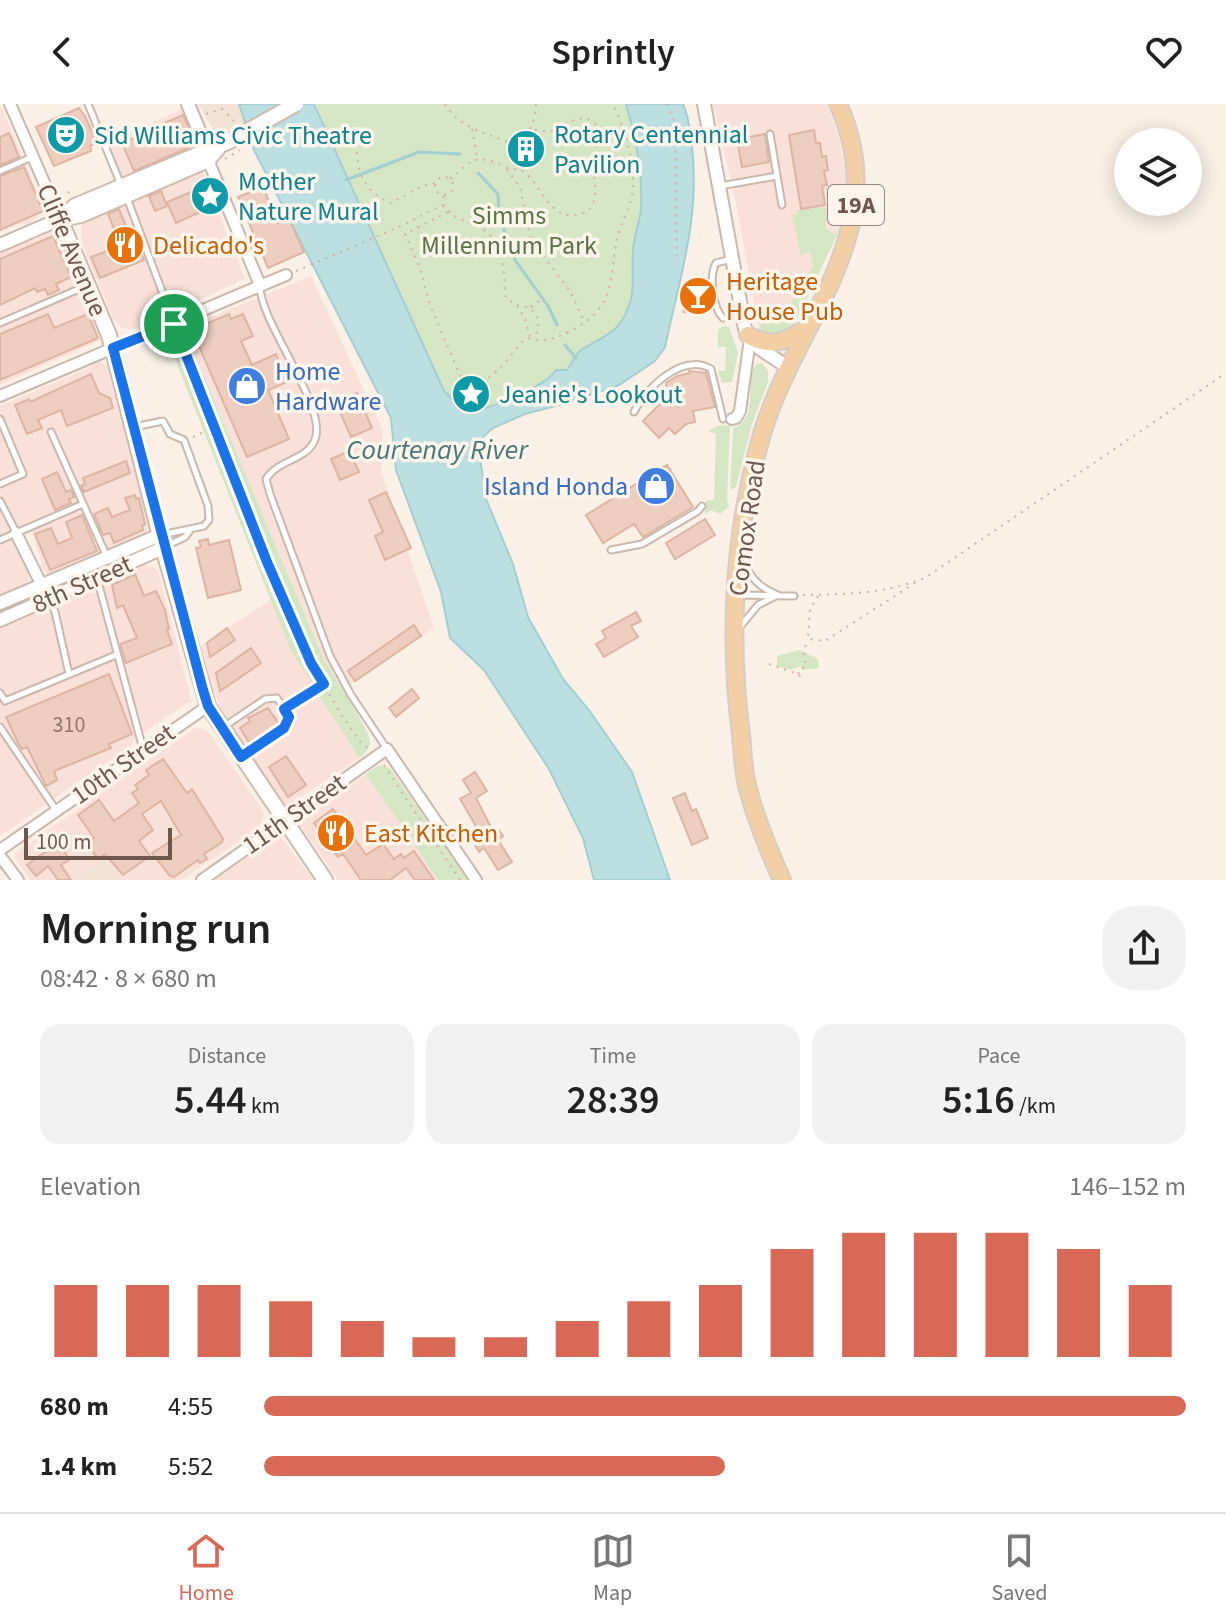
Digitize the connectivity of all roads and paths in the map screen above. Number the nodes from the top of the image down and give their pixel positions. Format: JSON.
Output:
{"nodes":[{"id":1,"x":10,"y":104,"type":"edge"},
{"id":2,"x":88,"y":104,"type":"edge"},
{"id":3,"x":296,"y":104,"type":"edge"},
{"id":4,"x":445,"y":104,"type":"edge"},
{"id":5,"x":536,"y":104,"type":"edge"},
{"id":6,"x":613,"y":104,"type":"edge"},
{"id":7,"x":667,"y":104,"type":"edge"},
{"id":8,"x":704,"y":104,"type":"edge"},
{"id":9,"x":838,"y":104,"type":"edge"},
{"id":10,"x":188,"y":105,"type":"edge"},
{"id":11,"x":357,"y":128,"type":"dead end"},
{"id":12,"x":472,"y":128,"type":"junction"},
{"id":13,"x":531,"y":129,"type":"junction"},
{"id":14,"x":770,"y":134,"type":"dead end"},
{"id":15,"x":224,"y":144,"type":"junction"},
{"id":16,"x":523,"y":147,"type":"junction"},
{"id":17,"x":32,"y":157,"type":"junction"},
{"id":18,"x":477,"y":157,"type":"junction"},
{"id":19,"x":208,"y":160,"type":"junction"},
{"id":20,"x":515,"y":167,"type":"junction"},
{"id":21,"x":507,"y":168,"type":"junction"},
{"id":22,"x":0,"y":171,"type":"edge"},
{"id":23,"x":777,"y":176,"type":"junction"},
{"id":24,"x":450,"y":179,"type":"junction"},
{"id":25,"x":435,"y":183,"type":"junction"},
{"id":26,"x":719,"y":186,"type":"junction"},
{"id":27,"x":124,"y":191,"type":"junction"},
{"id":28,"x":444,"y":195,"type":"junction"},
{"id":29,"x":443,"y":205,"type":"junction"},
{"id":30,"x":782,"y":205,"type":"dead end"},
{"id":31,"x":448,"y":212,"type":"junction"},
{"id":32,"x":81,"y":215,"type":"junction"},
{"id":33,"x":60,"y":219,"type":"junction"},
{"id":34,"x":0,"y":245,"type":"edge"},
{"id":35,"x":73,"y":251,"type":"junction"},
{"id":36,"x":677,"y":257,"type":"dead end"},
{"id":37,"x":732,"y":259,"type":"junction"},
{"id":38,"x":286,"y":275,"type":"joint"},
{"id":39,"x":260,"y":285,"type":"junction"},
{"id":40,"x":86,"y":286,"type":"junction"},
{"id":41,"x":539,"y":301,"type":"dead end"},
{"id":42,"x":516,"y":305,"type":"junction"},
{"id":43,"x":530,"y":308,"type":"junction"},
{"id":44,"x":723,"y":318,"type":"dead end"},
{"id":45,"x":584,"y":322,"type":"junction"},
{"id":46,"x":0,"y":323,"type":"edge"},
{"id":47,"x":174,"y":324,"type":"junction"},
{"id":48,"x":808,"y":328,"type":"junction"},
{"id":49,"x":565,"y":332,"type":"junction"},
{"id":50,"x":572,"y":337,"type":"dead end"},
{"id":51,"x":749,"y":337,"type":"junction"},
{"id":52,"x":533,"y":338,"type":"junction"},
{"id":53,"x":113,"y":348,"type":"junction"},
{"id":54,"x":789,"y":368,"type":"junction"},
{"id":55,"x":1226,"y":373,"type":"edge"},
{"id":56,"x":471,"y":382,"type":"junction"},
{"id":57,"x":471,"y":394,"type":"dead end"},
{"id":58,"x":0,"y":396,"type":"edge"},
{"id":59,"x":634,"y":412,"type":"dead end"},
{"id":60,"x":0,"y":419,"type":"edge"},
{"id":61,"x":727,"y":419,"type":"joint"},
{"id":62,"x":214,"y":426,"type":"junction"},
{"id":63,"x":133,"y":427,"type":"junction"},
{"id":64,"x":51,"y":432,"type":"dead end"},
{"id":65,"x":197,"y":436,"type":"dead end"},
{"id":66,"x":0,"y":484,"type":"edge"},
{"id":67,"x":0,"y":501,"type":"edge"},
{"id":68,"x":83,"y":504,"type":"junction"},
{"id":69,"x":702,"y":506,"type":"dead end"},
{"id":70,"x":189,"y":531,"type":"junction"},
{"id":71,"x":16,"y":533,"type":"junction"},
{"id":72,"x":741,"y":539,"type":"junction"},
{"id":73,"x":0,"y":540,"type":"edge"},
{"id":74,"x":162,"y":542,"type":"junction"},
{"id":75,"x":611,"y":550,"type":"dead end"},
{"id":76,"x":107,"y":558,"type":"junction"},
{"id":77,"x":97,"y":578,"type":"junction"},
{"id":78,"x":920,"y":580,"type":"junction"},
{"id":79,"x":41,"y":585,"type":"junction"},
{"id":80,"x":737,"y":595,"type":"junction"},
{"id":81,"x":778,"y":595,"type":"junction"},
{"id":82,"x":818,"y":595,"type":"junction"},
{"id":83,"x":794,"y":596,"type":"joint"},
{"id":84,"x":48,"y":598,"type":"junction"},
{"id":85,"x":0,"y":603,"type":"edge"},
{"id":86,"x":0,"y":620,"type":"edge"},
{"id":87,"x":735,"y":636,"type":"junction"},
{"id":88,"x":808,"y":639,"type":"junction"},
{"id":89,"x":116,"y":655,"type":"junction"},
{"id":90,"x":769,"y":664,"type":"dead end"},
{"id":91,"x":69,"y":674,"type":"junction"},
{"id":92,"x":324,"y":684,"type":"junction"},
{"id":93,"x":0,"y":693,"type":"edge"},
{"id":94,"x":208,"y":706,"type":"junction"},
{"id":95,"x":284,"y":709,"type":"junction"},
{"id":96,"x":0,"y":727,"type":"edge"},
{"id":97,"x":221,"y":728,"type":"junction"},
{"id":98,"x":368,"y":748,"type":"dead end"},
{"id":99,"x":387,"y":749,"type":"junction"},
{"id":100,"x":143,"y":750,"type":"junction"},
{"id":101,"x":241,"y":757,"type":"junction"},
{"id":102,"x":384,"y":765,"type":"dead end"},
{"id":103,"x":57,"y":811,"type":"junction"},
{"id":104,"x":284,"y":820,"type":"junction"},
{"id":105,"x":0,"y":853,"type":"edge"},
{"id":106,"x":18,"y":880,"type":"edge"},
{"id":107,"x":202,"y":880,"type":"edge"},
{"id":108,"x":325,"y":880,"type":"edge"},
{"id":109,"x":460,"y":880,"type":"edge"},
{"id":110,"x":476,"y":880,"type":"edge"},
{"id":111,"x":782,"y":880,"type":"edge"}],
"edges":[{"from":1,"to":17,"type":"street","name":"Cliffe Avenue"},
{"from":2,"to":27,"type":"lane"},
{"from":3,"to":15,"type":"main road","bridge":true},
{"from":4,"to":12,"type":"path"},
{"from":5,"to":13,"type":"path"},
{"from":6,"to":45,"type":"path"},
{"from":7,"to":36,"type":"path"},
{"from":8,"to":26,"type":"street"},
{"from":9,"to":48,"type":"main road","number":"19A"},
{"from":10,"to":15,"type":"street"},
{"from":11,"to":25,"type":"path"},
{"from":12,"to":16,"type":"path"},
{"from":12,"to":18,"type":"path"},
{"from":13,"to":16,"type":"path"},
{"from":13,"to":20,"type":"path"},
{"from":14,"to":23,"type":"lane"},
{"from":15,"to":19,"type":"main road"},
{"from":15,"to":27,"type":"main road"},
{"from":16,"to":20,"type":"path"},
{"from":17,"to":22,"type":"lane"},
{"from":17,"to":33,"type":"street","name":"Cliffe Avenue"},
{"from":18,"to":21,"type":"path"},
{"from":18,"to":24,"type":"path"},
{"from":19,"to":27,"type":"main road"},
{"from":19,"to":39,"type":"street"},
{"from":20,"to":21,"type":"path"},
{"from":21,"to":45,"type":"path"},
{"from":23,"to":26,"type":"lane"},
{"from":23,"to":30,"type":"lane"},
{"from":24,"to":25,"type":"path"},
{"from":24,"to":28,"type":"path"},
{"from":25,"to":28,"type":"path"},
{"from":26,"to":37,"type":"street"},
{"from":27,"to":32,"type":"main road"},
{"from":27,"to":33,"type":"main road"},
{"from":27,"to":47,"type":"lane"},
{"from":28,"to":29,"type":"path"},
{"from":29,"to":31,"type":"path"},
{"from":29,"to":38,"type":"path"},
{"from":31,"to":42,"type":"path"},
{"from":31,"to":56,"type":"path"},
{"from":32,"to":33,"type":"main road"},
{"from":32,"to":35,"type":"main road"},
{"from":33,"to":34,"type":"street"},
{"from":33,"to":35,"type":"main road","name":"Cliffe Avenue"},
{"from":35,"to":40,"type":"main road","name":"Cliffe Avenue"},
{"from":37,"to":44,"type":"lane"},
{"from":37,"to":51,"type":"street"},
{"from":38,"to":39,"type":"street"},
{"from":39,"to":47,"type":"street"},
{"from":39,"to":99,"type":"lane"},
{"from":40,"to":46,"type":"lane"},
{"from":40,"to":53,"type":"main road","name":"Cliffe Avenue"},
{"from":41,"to":43,"type":"path"},
{"from":42,"to":43,"type":"path"},
{"from":42,"to":52,"type":"path"},
{"from":43,"to":52,"type":"path"},
{"from":45,"to":49,"type":"path"},
{"from":47,"to":53,"type":"street"},
{"from":47,"to":62,"type":"path"},
{"from":48,"to":51,"type":"main road"},
{"from":48,"to":54,"type":"main road","number":"19A"},
{"from":49,"to":50,"type":"path"},
{"from":49,"to":52,"type":"path"},
{"from":51,"to":54,"type":"street"},
{"from":51,"to":61,"type":"street"},
{"from":52,"to":56,"type":"path"},
{"from":53,"to":58,"type":"street"},
{"from":53,"to":63,"type":"main road","name":"Cliffe Avenue"},
{"from":54,"to":72,"type":"main road","name":"Comox Road","number":"19A"},
{"from":55,"to":78,"type":"path"},
{"from":56,"to":57,"type":"path"},
{"from":59,"to":61,"type":"lane"},
{"from":60,"to":66,"type":"lane"},
{"from":62,"to":65,"type":"path"},
{"from":62,"to":92,"type":"path"},
{"from":63,"to":70,"type":"lane"},
{"from":63,"to":74,"type":"main road","name":"Cliffe Avenue"},
{"from":64,"to":68,"type":"lane"},
{"from":67,"to":71,"type":"lane"},
{"from":68,"to":71,"type":"lane"},
{"from":68,"to":76,"type":"lane"},
{"from":69,"to":75,"type":"lane"},
{"from":70,"to":74,"type":"lane"},
{"from":70,"to":74,"type":"lane"},
{"from":71,"to":73,"type":"lane"},
{"from":71,"to":79,"type":"street"},
{"from":72,"to":80,"type":"main road","name":"Comox Road","number":"19A"},
{"from":72,"to":81,"type":"lane"},
{"from":74,"to":76,"type":"street","name":"8th Street"},
{"from":74,"to":77,"type":"street","name":"8th Street"},
{"from":74,"to":94,"type":"main road","name":"Cliffe Avenue"},
{"from":76,"to":79,"type":"street","name":"8th Street"},
{"from":77,"to":84,"type":"street","name":"8th Street"},
{"from":77,"to":89,"type":"lane"},
{"from":78,"to":82,"type":"path"},
{"from":78,"to":88,"type":"path"},
{"from":79,"to":84,"type":"street"},
{"from":79,"to":85,"type":"street","name":"8th Street"},
{"from":80,"to":81,"type":"lane"},
{"from":80,"to":87,"type":"main road","name":"Comox Road","number":"19A"},
{"from":81,"to":83,"type":"lane"},
{"from":81,"to":87,"type":"lane"},
{"from":82,"to":83,"type":"path"},
{"from":82,"to":88,"type":"path"},
{"from":84,"to":86,"type":"street","name":"8th Street"},
{"from":84,"to":91,"type":"lane"},
{"from":87,"to":111,"type":"main road","name":"Comox Road","number":"19A"},
{"from":88,"to":90,"type":"path"},
{"from":89,"to":91,"type":"lane"},
{"from":89,"to":100,"type":"lane"},
{"from":91,"to":93,"type":"lane"},
{"from":92,"to":95,"type":"path"},
{"from":92,"to":98,"type":"path"},
{"from":94,"to":97,"type":"main road","name":"Cliffe Avenue"},
{"from":94,"to":100,"type":"street","name":"10th Street"},
{"from":95,"to":97,"type":"lane"},
{"from":95,"to":101,"type":"lane"},
{"from":96,"to":103,"type":"lane"},
{"from":97,"to":101,"type":"main road","name":"Cliffe Avenue"},
{"from":99,"to":104,"type":"street","name":"11th Street"},
{"from":99,"to":110,"type":"street"},
{"from":100,"to":103,"type":"street","name":"10th Street"},
{"from":101,"to":104,"type":"main road","name":"Cliffe Avenue"},
{"from":102,"to":109,"type":"path"},
{"from":103,"to":105,"type":"street","name":"10th Street"},
{"from":104,"to":107,"type":"street","name":"11th Street"},
{"from":104,"to":108,"type":"main road","name":"Cliffe Avenue"},
{"from":105,"to":106,"type":"street"}]}
